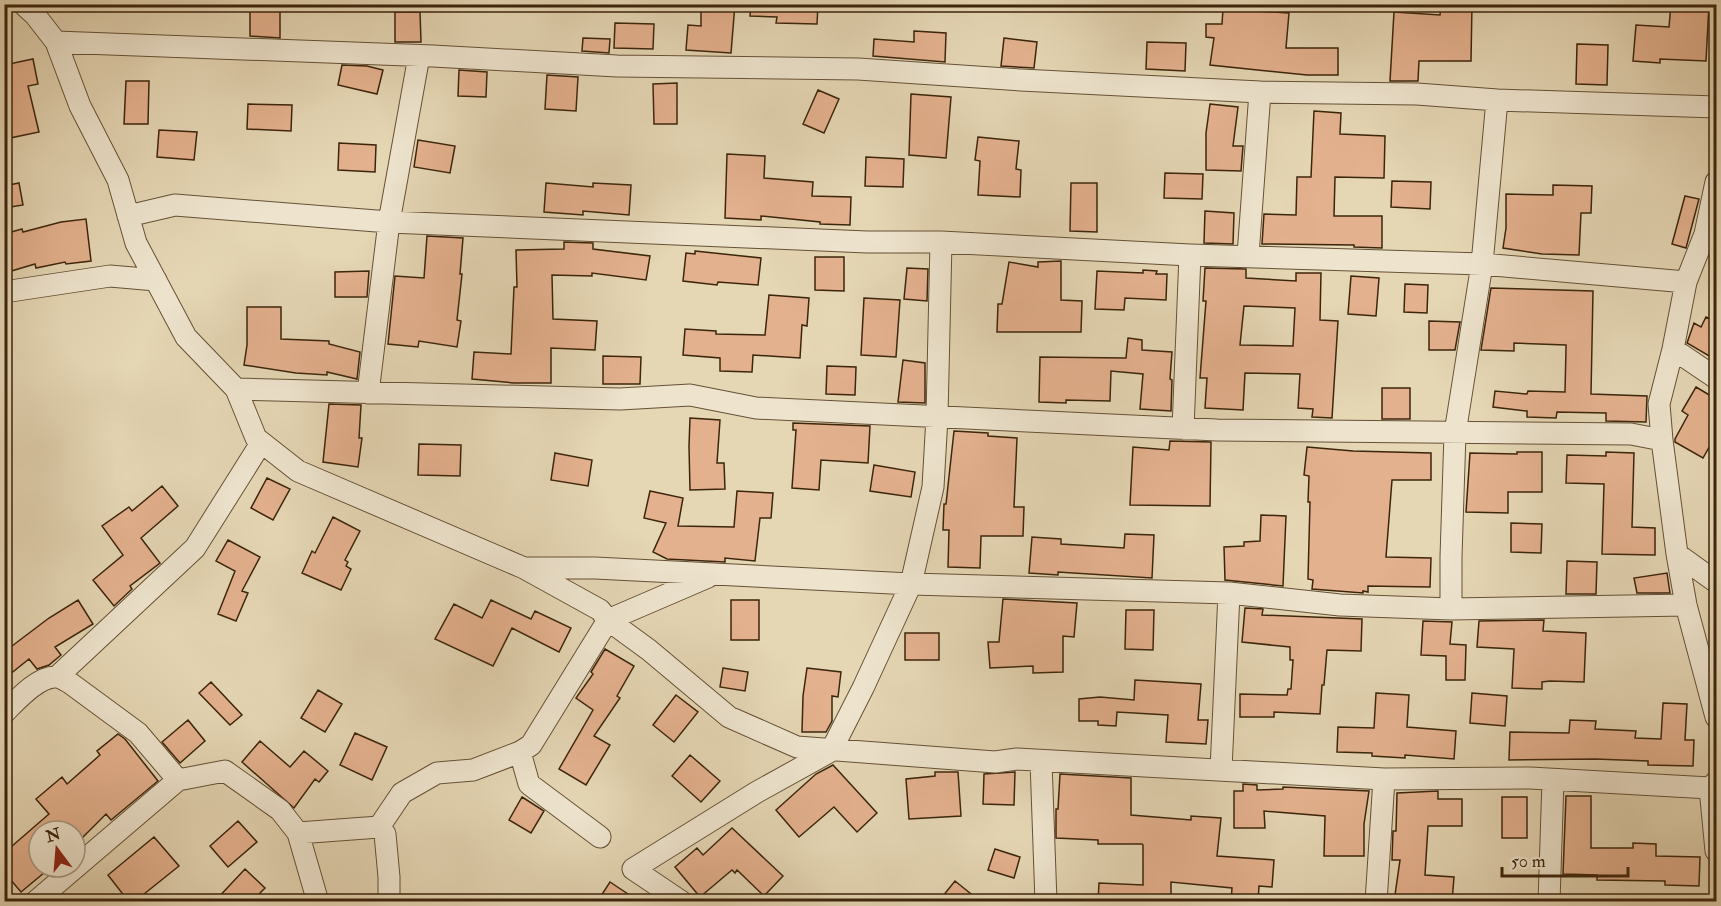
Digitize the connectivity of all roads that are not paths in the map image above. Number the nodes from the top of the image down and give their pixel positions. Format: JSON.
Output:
{"nodes":[{"id":1,"x":35,"y":8,"type":"edge"},
{"id":2,"x":56,"y":42,"type":"junction"},
{"id":3,"x":419,"y":56,"type":"junction"},
{"id":4,"x":1260,"y":92,"type":"junction"},
{"id":5,"x":1497,"y":100,"type":"junction"},
{"id":6,"x":1716,"y":107,"type":"edge"},
{"id":7,"x":1716,"y":183,"type":"edge"},
{"id":8,"x":128,"y":216,"type":"junction"},
{"id":9,"x":389,"y":222,"type":"junction"},
{"id":10,"x":941,"y":242,"type":"junction"},
{"id":11,"x":1190,"y":255,"type":"junction"},
{"id":12,"x":1248,"y":255,"type":"junction"},
{"id":13,"x":1482,"y":264,"type":"junction"},
{"id":14,"x":156,"y":280,"type":"junction"},
{"id":15,"x":1686,"y":282,"type":"junction"},
{"id":16,"x":4,"y":292,"type":"edge"},
{"id":17,"x":1673,"y":349,"type":"junction"},
{"id":18,"x":1716,"y":378,"type":"edge"},
{"id":19,"x":236,"y":389,"type":"junction"},
{"id":20,"x":368,"y":393,"type":"junction"},
{"id":21,"x":938,"y":417,"type":"junction"},
{"id":22,"x":1183,"y":429,"type":"junction"},
{"id":23,"x":1455,"y":433,"type":"junction"},
{"id":24,"x":1662,"y":440,"type":"junction"},
{"id":25,"x":261,"y":443,"type":"junction"},
{"id":26,"x":1677,"y":554,"type":"junction"},
{"id":27,"x":524,"y":568,"type":"junction"},
{"id":28,"x":714,"y":574,"type":"junction"},
{"id":29,"x":1716,"y":582,"type":"edge"},
{"id":30,"x":911,"y":584,"type":"junction"},
{"id":31,"x":1229,"y":593,"type":"junction"},
{"id":32,"x":1686,"y":605,"type":"junction"},
{"id":33,"x":1451,"y":609,"type":"junction"},
{"id":34,"x":608,"y":620,"type":"junction"},
{"id":35,"x":58,"y":676,"type":"junction"},
{"id":36,"x":5,"y":711,"type":"edge"},
{"id":37,"x":1716,"y":717,"type":"edge"},
{"id":38,"x":831,"y":751,"type":"junction"},
{"id":39,"x":520,"y":752,"type":"junction"},
{"id":40,"x":1041,"y":761,"type":"junction"},
{"id":41,"x":1221,"y":770,"type":"junction"},
{"id":42,"x":178,"y":780,"type":"junction"},
{"id":43,"x":1384,"y":780,"type":"junction"},
{"id":44,"x":1553,"y":780,"type":"junction"},
{"id":45,"x":1713,"y":785,"type":"edge"},
{"id":46,"x":379,"y":827,"type":"junction"},
{"id":47,"x":298,"y":833,"type":"junction"},
{"id":48,"x":600,"y":837,"type":"dead end"},
{"id":49,"x":1716,"y":851,"type":"edge"},
{"id":50,"x":35,"y":902,"type":"edge"},
{"id":51,"x":318,"y":902,"type":"edge"},
{"id":52,"x":388,"y":902,"type":"edge"},
{"id":53,"x":682,"y":902,"type":"edge"},
{"id":54,"x":1046,"y":902,"type":"edge"},
{"id":55,"x":1376,"y":902,"type":"edge"},
{"id":56,"x":1549,"y":902,"type":"edge"}],
"edges":[{"from":1,"to":2,"type":"street"},
{"from":2,"to":3,"type":"street"},
{"from":2,"to":8,"type":"street"},
{"from":3,"to":4,"type":"street"},
{"from":3,"to":9,"type":"street"},
{"from":4,"to":5,"type":"street"},
{"from":4,"to":12,"type":"street"},
{"from":5,"to":6,"type":"street"},
{"from":5,"to":13,"type":"street"},
{"from":7,"to":15,"type":"street"},
{"from":8,"to":9,"type":"street"},
{"from":8,"to":14,"type":"street"},
{"from":9,"to":10,"type":"street"},
{"from":9,"to":20,"type":"street"},
{"from":10,"to":11,"type":"street"},
{"from":10,"to":21,"type":"street"},
{"from":11,"to":12,"type":"street"},
{"from":11,"to":22,"type":"street"},
{"from":12,"to":13,"type":"street"},
{"from":13,"to":15,"type":"street"},
{"from":13,"to":23,"type":"street"},
{"from":14,"to":16,"type":"street"},
{"from":14,"to":19,"type":"street"},
{"from":15,"to":17,"type":"street"},
{"from":17,"to":18,"type":"street"},
{"from":17,"to":24,"type":"street"},
{"from":19,"to":20,"type":"street"},
{"from":19,"to":25,"type":"street"},
{"from":20,"to":21,"type":"street"},
{"from":21,"to":22,"type":"street"},
{"from":21,"to":30,"type":"street"},
{"from":22,"to":23,"type":"street"},
{"from":23,"to":24,"type":"street"},
{"from":23,"to":33,"type":"street"},
{"from":24,"to":26,"type":"street"},
{"from":25,"to":27,"type":"street"},
{"from":25,"to":35,"type":"street"},
{"from":26,"to":29,"type":"street"},
{"from":26,"to":32,"type":"street"},
{"from":27,"to":28,"type":"street"},
{"from":27,"to":34,"type":"street"},
{"from":28,"to":30,"type":"street"},
{"from":28,"to":34,"type":"street"},
{"from":30,"to":31,"type":"street"},
{"from":30,"to":38,"type":"street"},
{"from":31,"to":33,"type":"street"},
{"from":31,"to":41,"type":"street"},
{"from":32,"to":33,"type":"street"},
{"from":32,"to":37,"type":"street"},
{"from":34,"to":38,"type":"street"},
{"from":34,"to":39,"type":"street"},
{"from":35,"to":36,"type":"street"},
{"from":35,"to":42,"type":"street"},
{"from":38,"to":40,"type":"street"},
{"from":38,"to":53,"type":"street"},
{"from":39,"to":46,"type":"street"},
{"from":39,"to":48,"type":"street"},
{"from":40,"to":41,"type":"street"},
{"from":40,"to":54,"type":"street"},
{"from":41,"to":43,"type":"street"},
{"from":42,"to":47,"type":"street"},
{"from":42,"to":50,"type":"street"},
{"from":43,"to":44,"type":"street"},
{"from":43,"to":55,"type":"street"},
{"from":44,"to":45,"type":"street"},
{"from":44,"to":56,"type":"street"},
{"from":45,"to":49,"type":"street"},
{"from":46,"to":47,"type":"street"},
{"from":46,"to":52,"type":"street"},
{"from":47,"to":51,"type":"street"}]}
